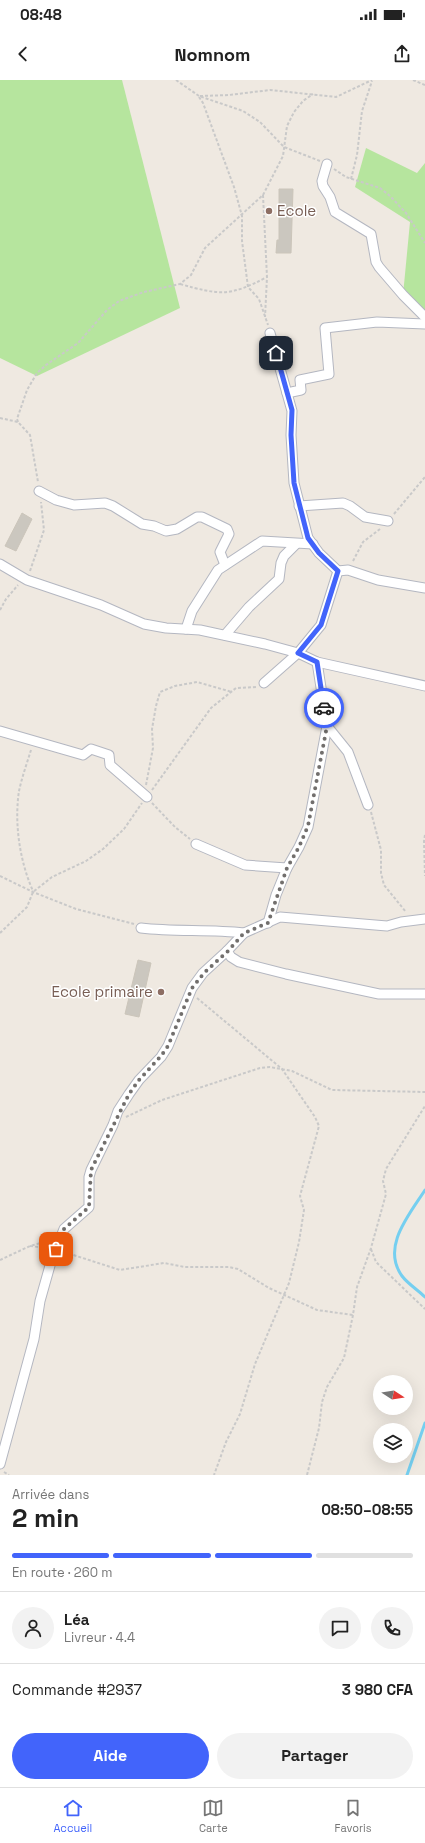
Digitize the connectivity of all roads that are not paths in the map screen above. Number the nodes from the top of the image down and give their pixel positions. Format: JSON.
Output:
{"nodes":[{"id":1,"x":327,"y":164,"type":"dead end"},
{"id":2,"x":425,"y":317,"type":"edge"},
{"id":3,"x":425,"y":324,"type":"edge"},
{"id":4,"x":270,"y":333,"type":"road end"},
{"id":5,"x":287,"y":393,"type":"junction"},
{"id":6,"x":39,"y":491,"type":"road end"},
{"id":7,"x":299,"y":506,"type":"junction"},
{"id":8,"x":388,"y":521,"type":"dead end"},
{"id":9,"x":296,"y":544,"type":"junction"},
{"id":10,"x":313,"y":544,"type":"junction"},
{"id":11,"x":0,"y":564,"type":"edge"},
{"id":12,"x":225,"y":565,"type":"junction"},
{"id":13,"x":338,"y":571,"type":"junction"},
{"id":14,"x":425,"y":588,"type":"edge"},
{"id":15,"x":186,"y":629,"type":"junction"},
{"id":16,"x":225,"y":635,"type":"junction"},
{"id":17,"x":298,"y":653,"type":"junction"},
{"id":18,"x":317,"y":662,"type":"junction"},
{"id":19,"x":264,"y":683,"type":"road end"},
{"id":20,"x":425,"y":686,"type":"edge"},
{"id":21,"x":327,"y":726,"type":"junction"},
{"id":22,"x":0,"y":732,"type":"edge"},
{"id":23,"x":147,"y":797,"type":"road end"},
{"id":24,"x":368,"y":805,"type":"road end"},
{"id":25,"x":196,"y":844,"type":"road end"},
{"id":26,"x":287,"y":868,"type":"junction"},
{"id":27,"x":425,"y":919,"type":"edge"},
{"id":28,"x":268,"y":923,"type":"junction"},
{"id":29,"x":141,"y":928,"type":"road end"},
{"id":30,"x":244,"y":933,"type":"junction"},
{"id":31,"x":228,"y":951,"type":"junction"},
{"id":32,"x":425,"y":994,"type":"edge"},
{"id":33,"x":0,"y":1464,"type":"edge"}],
"edges":[{"from":1,"to":2,"type":"street"},
{"from":3,"to":5,"type":"street"},
{"from":4,"to":5,"type":"street"},
{"from":5,"to":7,"type":"street"},
{"from":6,"to":12,"type":"street"},
{"from":7,"to":8,"type":"street"},
{"from":7,"to":10,"type":"street"},
{"from":9,"to":10,"type":"street"},
{"from":9,"to":12,"type":"street"},
{"from":9,"to":16,"type":"street"},
{"from":10,"to":13,"type":"street"},
{"from":11,"to":15,"type":"street"},
{"from":12,"to":15,"type":"street"},
{"from":13,"to":14,"type":"street"},
{"from":13,"to":17,"type":"street"},
{"from":15,"to":16,"type":"street"},
{"from":16,"to":17,"type":"street"},
{"from":17,"to":18,"type":"street"},
{"from":17,"to":19,"type":"street"},
{"from":18,"to":20,"type":"street"},
{"from":18,"to":21,"type":"street"},
{"from":21,"to":24,"type":"street"},
{"from":21,"to":26,"type":"street"},
{"from":22,"to":23,"type":"street"},
{"from":25,"to":26,"type":"street"},
{"from":26,"to":28,"type":"street"},
{"from":27,"to":28,"type":"street"},
{"from":28,"to":30,"type":"street"},
{"from":29,"to":30,"type":"street"},
{"from":30,"to":31,"type":"street"},
{"from":31,"to":32,"type":"street"},
{"from":31,"to":33,"type":"street"}]}
